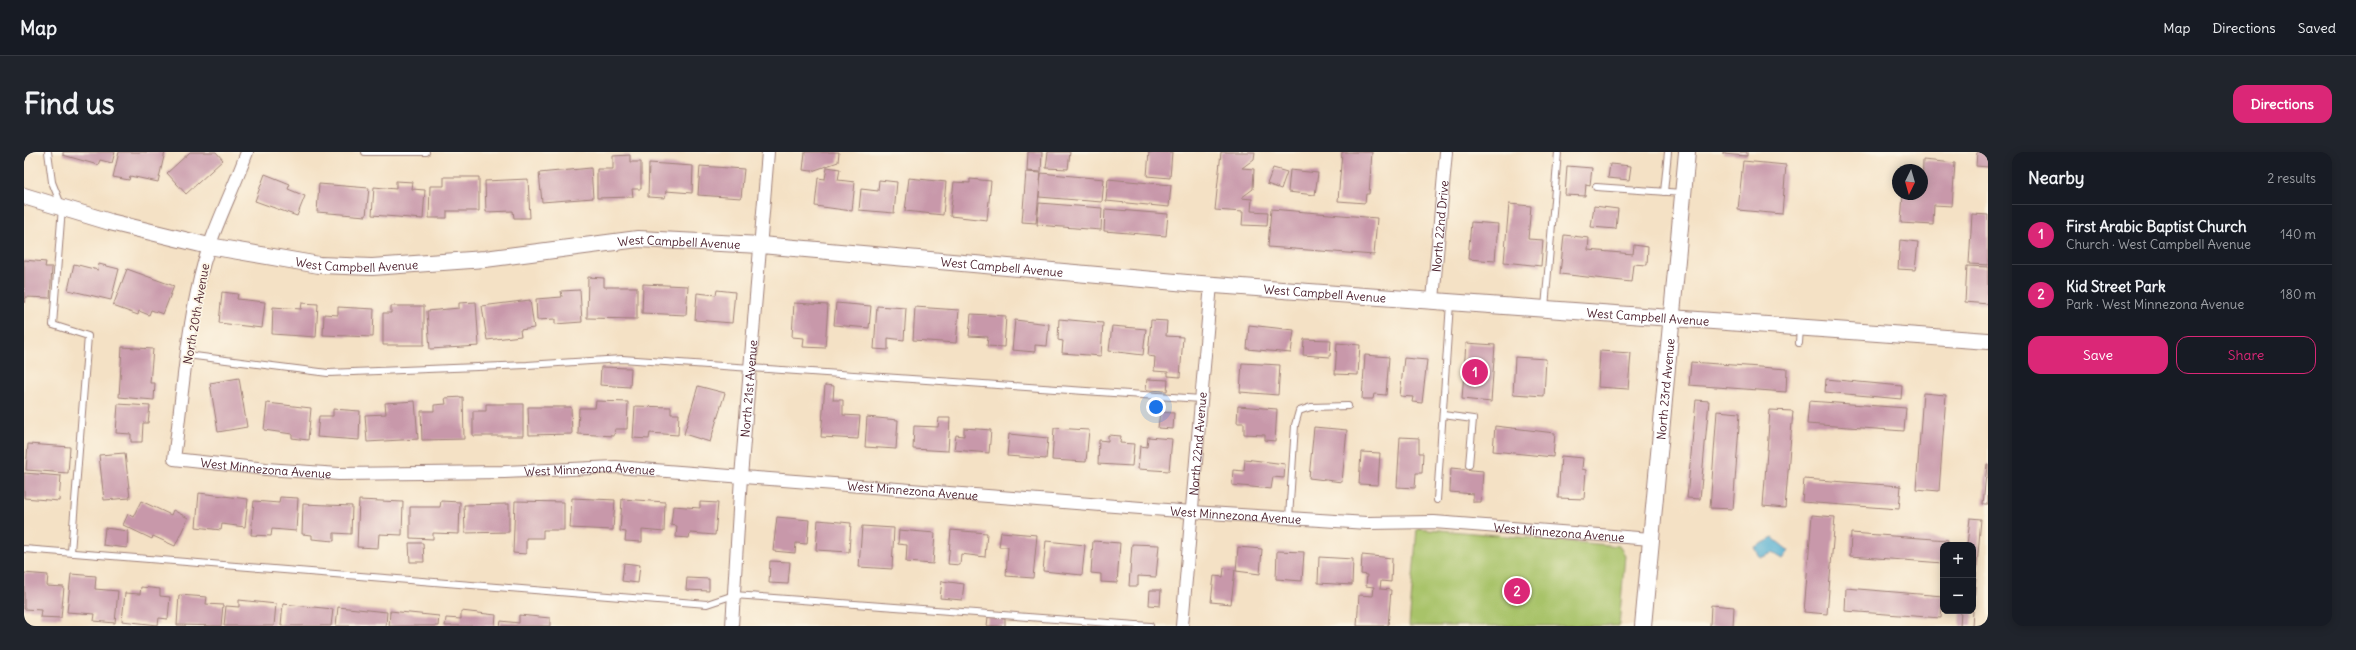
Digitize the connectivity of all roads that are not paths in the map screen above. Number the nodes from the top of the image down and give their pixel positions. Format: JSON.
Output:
{"nodes":[{"id":1,"x":48,"y":152,"type":"edge"},
{"id":2,"x":247,"y":152,"type":"edge"},
{"id":3,"x":365,"y":152,"type":"edge"},
{"id":4,"x":426,"y":152,"type":"edge"},
{"id":5,"x":768,"y":152,"type":"edge"},
{"id":6,"x":1446,"y":152,"type":"edge"},
{"id":7,"x":1558,"y":152,"type":"edge"},
{"id":8,"x":1668,"y":152,"type":"edge"},
{"id":9,"x":1687,"y":152,"type":"edge"},
{"id":10,"x":1596,"y":187,"type":"dead end"},
{"id":11,"x":1664,"y":192,"type":"junction"},
{"id":12,"x":1683,"y":193,"type":"junction"},
{"id":13,"x":24,"y":196,"type":"edge"},
{"id":14,"x":62,"y":207,"type":"junction"},
{"id":15,"x":761,"y":245,"type":"junction"},
{"id":16,"x":209,"y":246,"type":"junction"},
{"id":17,"x":1211,"y":284,"type":"junction"},
{"id":18,"x":1433,"y":300,"type":"junction"},
{"id":19,"x":1450,"y":302,"type":"junction"},
{"id":20,"x":1545,"y":309,"type":"junction"},
{"id":21,"x":1671,"y":317,"type":"junction"},
{"id":22,"x":1800,"y":326,"type":"junction"},
{"id":23,"x":1988,"y":341,"type":"edge"},
{"id":24,"x":1799,"y":343,"type":"dead end"},
{"id":25,"x":187,"y":356,"type":"junction"},
{"id":26,"x":751,"y":368,"type":"junction"},
{"id":27,"x":1201,"y":399,"type":"junction"},
{"id":28,"x":1348,"y":406,"type":"dead end"},
{"id":29,"x":1444,"y":415,"type":"junction"},
{"id":30,"x":174,"y":459,"type":"joint"},
{"id":31,"x":1469,"y":465,"type":"dead end"},
{"id":32,"x":741,"y":477,"type":"junction"},
{"id":33,"x":1437,"y":500,"type":"dead end"},
{"id":34,"x":1192,"y":512,"type":"junction"},
{"id":35,"x":1289,"y":518,"type":"junction"},
{"id":36,"x":1651,"y":539,"type":"junction"},
{"id":37,"x":24,"y":549,"type":"edge"},
{"id":38,"x":71,"y":552,"type":"junction"},
{"id":39,"x":734,"y":595,"type":"junction"},
{"id":40,"x":732,"y":626,"type":"edge"},
{"id":41,"x":1150,"y":626,"type":"edge"},
{"id":42,"x":1182,"y":626,"type":"edge"},
{"id":43,"x":1643,"y":626,"type":"edge"}],
"edges":[{"from":1,"to":14,"type":"lane"},
{"from":2,"to":16,"type":"street","name":"North 20th Avenue"},
{"from":3,"to":4,"type":"lane"},
{"from":5,"to":15,"type":"street","name":"North 21st Avenue"},
{"from":6,"to":18,"type":"street","name":"North 22nd Drive"},
{"from":7,"to":20,"type":"lane"},
{"from":8,"to":11,"type":"lane"},
{"from":9,"to":12,"type":"street","name":"North 23rd Avenue"},
{"from":10,"to":11,"type":"lane"},
{"from":11,"to":12,"type":"lane"},
{"from":12,"to":21,"type":"street","name":"North 23rd Avenue"},
{"from":13,"to":14,"type":"street","name":"West Campbell Avenue"},
{"from":14,"to":16,"type":"street","name":"West Campbell Avenue"},
{"from":14,"to":38,"type":"lane"},
{"from":15,"to":16,"type":"street","name":"West Campbell Avenue"},
{"from":15,"to":17,"type":"street","name":"West Campbell Avenue"},
{"from":15,"to":26,"type":"street","name":"North 21st Avenue"},
{"from":16,"to":25,"type":"street","name":"North 20th Avenue"},
{"from":17,"to":18,"type":"street","name":"West Campbell Avenue"},
{"from":17,"to":27,"type":"street","name":"North 22nd Avenue"},
{"from":18,"to":19,"type":"street","name":"West Campbell Avenue"},
{"from":19,"to":20,"type":"street","name":"West Campbell Avenue"},
{"from":19,"to":29,"type":"lane"},
{"from":20,"to":21,"type":"street","name":"West Campbell Avenue"},
{"from":21,"to":22,"type":"street","name":"West Campbell Avenue"},
{"from":21,"to":36,"type":"street","name":"North 23rd Avenue"},
{"from":22,"to":23,"type":"street","name":"West Campbell Avenue"},
{"from":22,"to":24,"type":"lane"},
{"from":25,"to":26,"type":"lane"},
{"from":25,"to":30,"type":"street","name":"North 20th Avenue"},
{"from":26,"to":27,"type":"lane"},
{"from":26,"to":32,"type":"street","name":"North 21st Avenue"},
{"from":27,"to":34,"type":"street","name":"North 22nd Avenue"},
{"from":28,"to":35,"type":"lane"},
{"from":29,"to":31,"type":"lane"},
{"from":29,"to":33,"type":"lane"},
{"from":30,"to":32,"type":"street","name":"West Minnezona Avenue"},
{"from":32,"to":34,"type":"street","name":"West Minnezona Avenue"},
{"from":32,"to":39,"type":"street","name":"North 21st Avenue"},
{"from":34,"to":35,"type":"street","name":"West Minnezona Avenue"},
{"from":34,"to":42,"type":"street","name":"North 22nd Avenue"},
{"from":35,"to":36,"type":"street","name":"West Minnezona Avenue"},
{"from":36,"to":43,"type":"street","name":"North 23rd Avenue"},
{"from":37,"to":38,"type":"lane"},
{"from":38,"to":39,"type":"lane"},
{"from":39,"to":40,"type":"street","name":"North 21st Avenue"},
{"from":39,"to":41,"type":"lane"}]}
